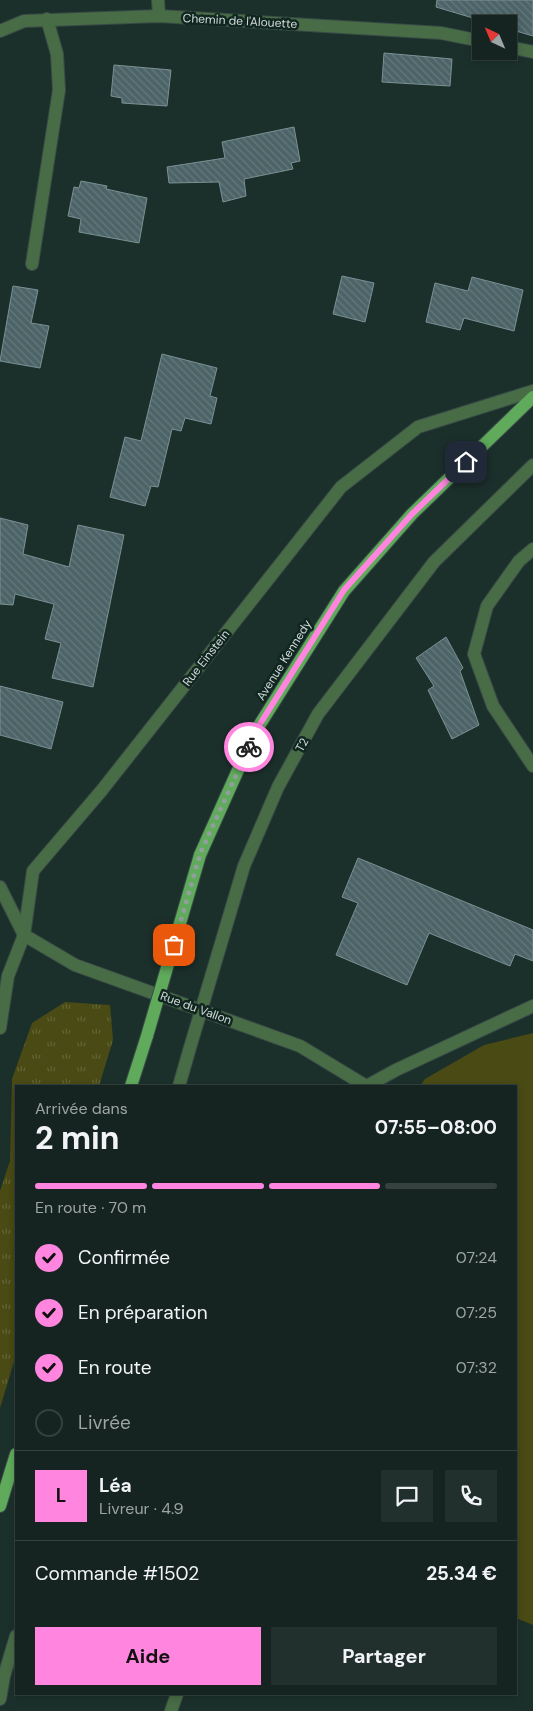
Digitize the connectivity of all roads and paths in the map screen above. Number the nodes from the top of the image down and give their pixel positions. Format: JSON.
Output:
{"nodes":[{"id":1,"x":158,"y":0,"type":"edge"},
{"id":2,"x":159,"y":16,"type":"junction"},
{"id":3,"x":47,"y":19,"type":"junction"},
{"id":4,"x":0,"y":31,"type":"edge"},
{"id":5,"x":472,"y":39,"type":"edge"},
{"id":6,"x":518,"y":49,"type":"edge"},
{"id":7,"x":533,"y":52,"type":"edge"},
{"id":8,"x":32,"y":264,"type":"dead end"},
{"id":9,"x":533,"y":390,"type":"edge"},
{"id":10,"x":533,"y":397,"type":"edge"},
{"id":11,"x":533,"y":465,"type":"edge"},
{"id":12,"x":533,"y":549,"type":"edge"},
{"id":13,"x":533,"y":766,"type":"edge"},
{"id":14,"x":0,"y":887,"type":"edge"},
{"id":15,"x":24,"y":935,"type":"junction"},
{"id":16,"x":533,"y":1006,"type":"edge"},
{"id":17,"x":0,"y":1028,"type":"edge"},
{"id":18,"x":131,"y":1085,"type":"edge"},
{"id":19,"x":179,"y":1085,"type":"edge"},
{"id":20,"x":365,"y":1085,"type":"edge"},
{"id":21,"x":369,"y":1085,"type":"edge"},
{"id":22,"x":15,"y":1457,"type":"edge"},
{"id":23,"x":0,"y":1506,"type":"edge"},
{"id":24,"x":15,"y":1639,"type":"edge"},
{"id":25,"x":177,"y":1695,"type":"edge"},
{"id":26,"x":0,"y":1700,"type":"edge"},
{"id":27,"x":171,"y":1711,"type":"edge"}],
"edges":[{"from":1,"to":2,"type":"street"},
{"from":2,"to":3,"type":"street","name":"Chemin de l'Alouette"},
{"from":2,"to":5,"type":"street","name":"Chemin de l'Alouette"},
{"from":3,"to":4,"type":"street","name":"Chemin de l'Alouette"},
{"from":3,"to":8,"type":"street"},
{"from":6,"to":7,"type":"street"},
{"from":9,"to":15,"type":"street","name":"Rue Einstein"},
{"from":10,"to":18,"type":"main road","name":"Avenue Kennedy","bridge":true},
{"from":11,"to":19,"type":"street","name":"T2","bridge":true},
{"from":12,"to":13,"type":"street"},
{"from":14,"to":15,"type":"street"},
{"from":15,"to":17,"type":"street","name":"Rue Einstein"},
{"from":15,"to":20,"type":"street","name":"Rue du Vallon"},
{"from":16,"to":21,"type":"street","name":"Rue du Vallon"},
{"from":22,"to":23,"type":"main road"},
{"from":24,"to":26,"type":"street"},
{"from":25,"to":27,"type":"street"}]}
